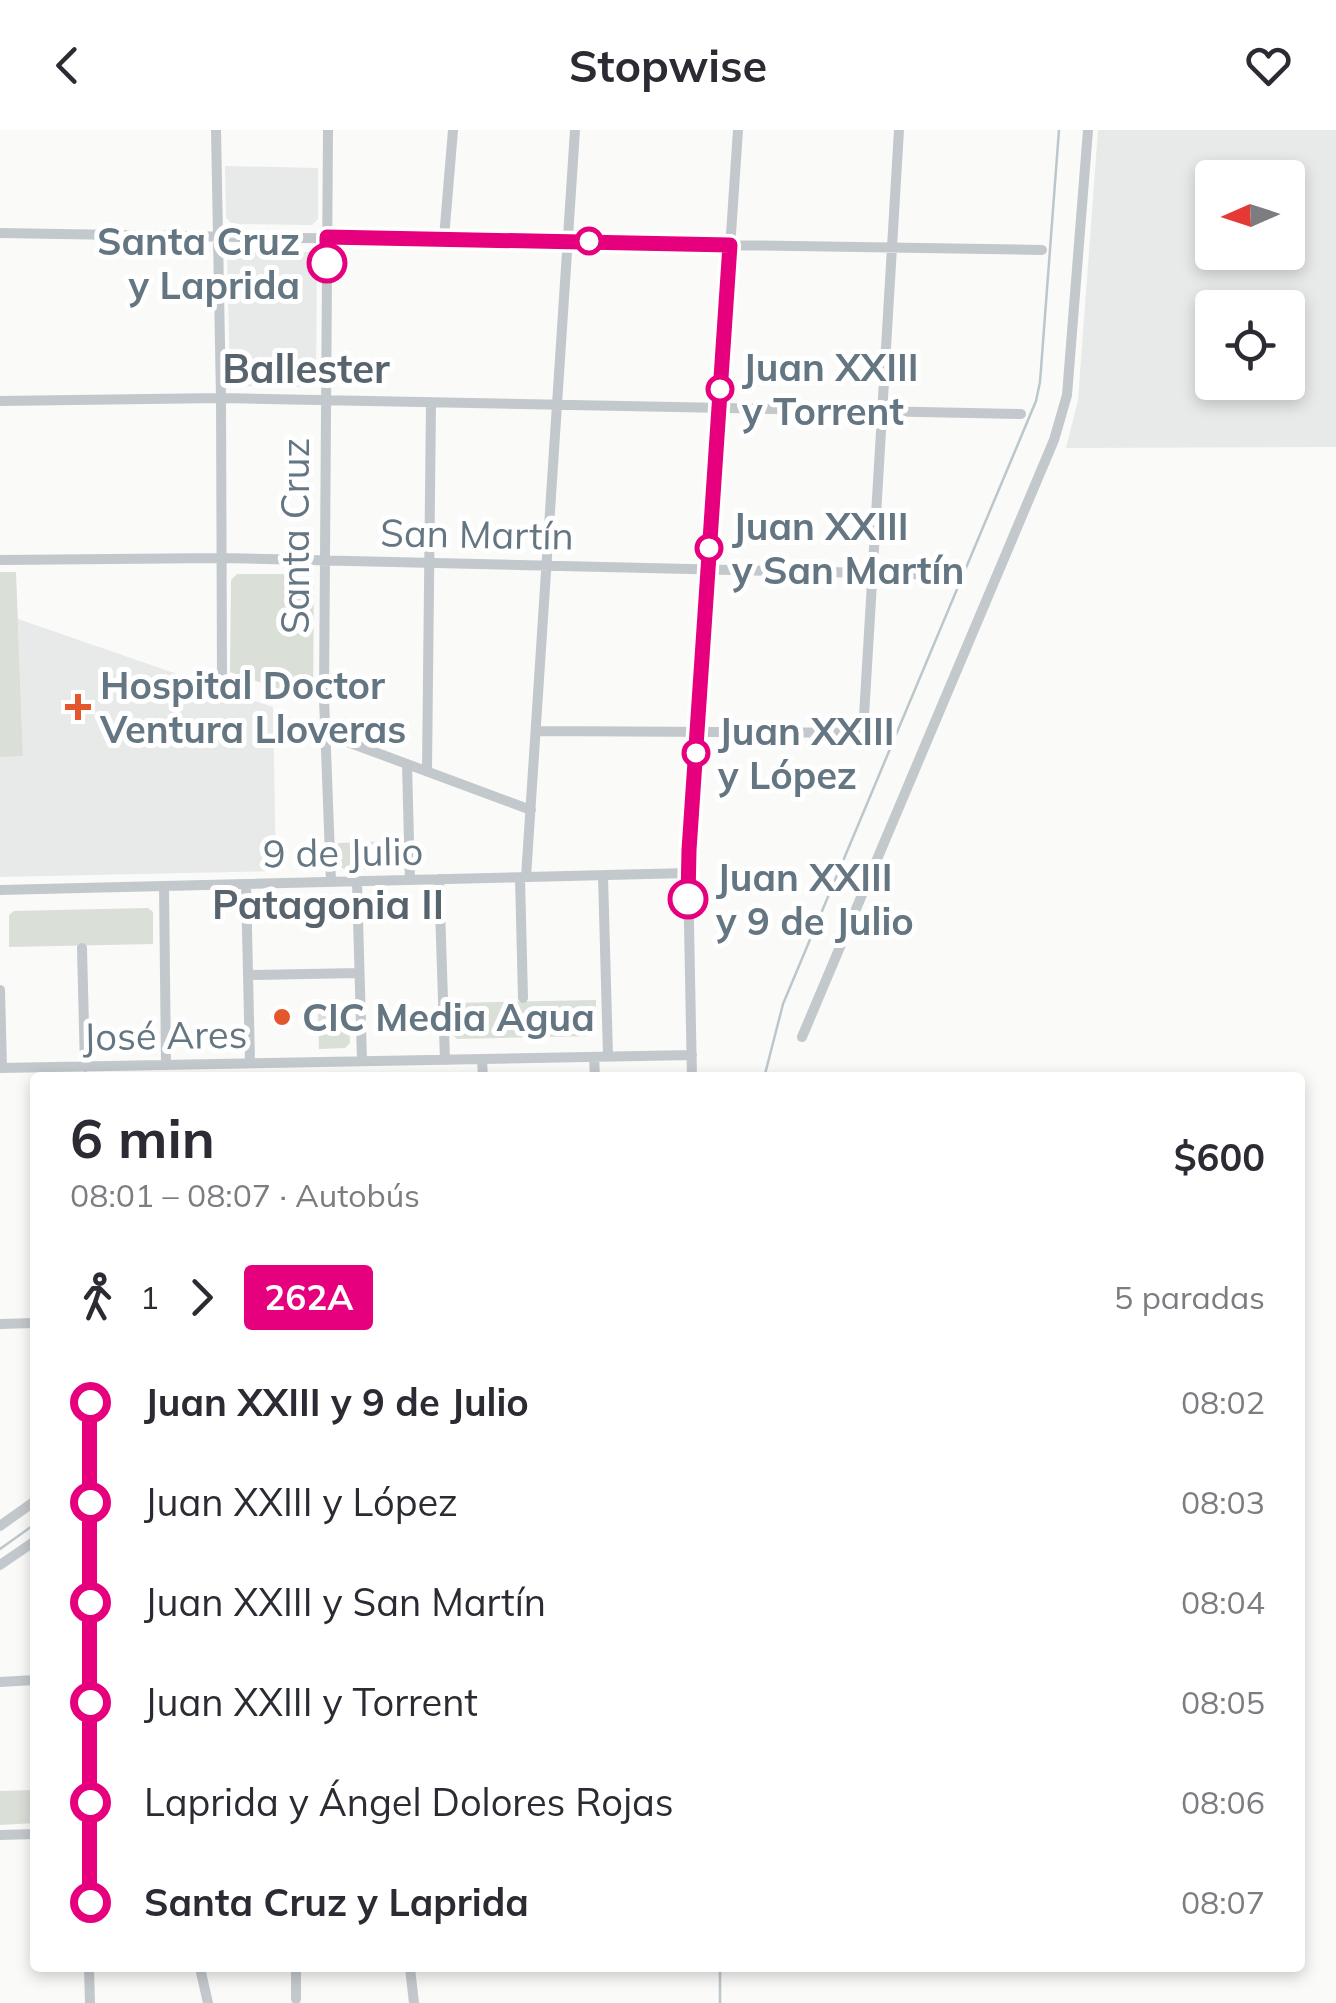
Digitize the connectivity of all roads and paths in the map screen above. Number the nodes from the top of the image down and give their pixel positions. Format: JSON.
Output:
{"nodes":[{"id":1,"x":216,"y":130,"type":"edge"},
{"id":2,"x":328,"y":130,"type":"edge"},
{"id":3,"x":453,"y":130,"type":"edge"},
{"id":4,"x":575,"y":130,"type":"edge"},
{"id":5,"x":738,"y":130,"type":"edge"},
{"id":6,"x":899,"y":130,"type":"edge"},
{"id":7,"x":1088,"y":130,"type":"edge"},
{"id":8,"x":0,"y":232,"type":"edge"},
{"id":9,"x":218,"y":236,"type":"junction"},
{"id":10,"x":327,"y":237,"type":"junction"},
{"id":11,"x":444,"y":238,"type":"junction"},
{"id":12,"x":567,"y":241,"type":"junction"},
{"id":13,"x":730,"y":245,"type":"junction"},
{"id":14,"x":892,"y":247,"type":"junction"},
{"id":15,"x":1042,"y":250,"type":"dead end"},
{"id":16,"x":221,"y":398,"type":"junction"},
{"id":17,"x":326,"y":400,"type":"junction"},
{"id":18,"x":0,"y":401,"type":"edge"},
{"id":19,"x":431,"y":402,"type":"junction"},
{"id":20,"x":556,"y":404,"type":"junction"},
{"id":21,"x":719,"y":408,"type":"junction"},
{"id":22,"x":882,"y":411,"type":"junction"},
{"id":23,"x":1021,"y":414,"type":"dead end"},
{"id":24,"x":221,"y":558,"type":"junction"},
{"id":25,"x":0,"y":560,"type":"edge"},
{"id":26,"x":325,"y":560,"type":"junction"},
{"id":27,"x":429,"y":563,"type":"junction"},
{"id":28,"x":546,"y":566,"type":"junction"},
{"id":29,"x":708,"y":569,"type":"junction"},
{"id":30,"x":872,"y":573,"type":"junction"},
{"id":31,"x":952,"y":574,"type":"dead end"},
{"id":32,"x":222,"y":680,"type":"dead end"},
{"id":33,"x":536,"y":731,"type":"junction"},
{"id":34,"x":697,"y":732,"type":"junction"},
{"id":35,"x":863,"y":733,"type":"junction"},
{"id":36,"x":326,"y":734,"type":"junction"},
{"id":37,"x":879,"y":734,"type":"dead end"},
{"id":38,"x":407,"y":764,"type":"junction"},
{"id":39,"x":427,"y":771,"type":"junction"},
{"id":40,"x":530,"y":810,"type":"junction"},
{"id":41,"x":688,"y":874,"type":"junction"},
{"id":42,"x":603,"y":876,"type":"junction"},
{"id":43,"x":523,"y":877,"type":"junction"},
{"id":44,"x":410,"y":880,"type":"junction"},
{"id":45,"x":439,"y":880,"type":"junction"},
{"id":46,"x":331,"y":882,"type":"junction"},
{"id":47,"x":357,"y":882,"type":"junction"},
{"id":48,"x":246,"y":884,"type":"junction"},
{"id":49,"x":164,"y":886,"type":"junction"},
{"id":50,"x":0,"y":890,"type":"edge"},
{"id":51,"x":82,"y":948,"type":"dead end"},
{"id":52,"x":360,"y":973,"type":"junction"},
{"id":53,"x":248,"y":975,"type":"junction"},
{"id":54,"x":0,"y":990,"type":"edge"},
{"id":55,"x":523,"y":998,"type":"dead end"},
{"id":56,"x":802,"y":1036,"type":"dead end"},
{"id":57,"x":692,"y":1055,"type":"junction"},
{"id":58,"x":608,"y":1056,"type":"junction"},
{"id":59,"x":594,"y":1057,"type":"junction"},
{"id":60,"x":482,"y":1059,"type":"junction"},
{"id":61,"x":444,"y":1060,"type":"junction"},
{"id":62,"x":367,"y":1061,"type":"junction"},
{"id":63,"x":254,"y":1063,"type":"junction"},
{"id":64,"x":166,"y":1065,"type":"junction"},
{"id":65,"x":84,"y":1066,"type":"junction"},
{"id":66,"x":1,"y":1068,"type":"edge"},
{"id":67,"x":149,"y":1071,"type":"edge"},
{"id":68,"x":37,"y":1072,"type":"edge"},
{"id":69,"x":257,"y":1072,"type":"edge"},
{"id":70,"x":370,"y":1072,"type":"edge"},
{"id":71,"x":483,"y":1072,"type":"edge"},
{"id":72,"x":595,"y":1072,"type":"edge"},
{"id":73,"x":692,"y":1072,"type":"edge"},
{"id":74,"x":30,"y":1323,"type":"edge"},
{"id":75,"x":0,"y":1324,"type":"edge"},
{"id":76,"x":30,"y":1505,"type":"edge"},
{"id":77,"x":0,"y":1526,"type":"edge"},
{"id":78,"x":30,"y":1544,"type":"edge"},
{"id":79,"x":0,"y":1565,"type":"edge"},
{"id":80,"x":30,"y":1680,"type":"edge"},
{"id":81,"x":0,"y":1682,"type":"edge"},
{"id":82,"x":30,"y":1834,"type":"edge"},
{"id":83,"x":0,"y":1835,"type":"edge"},
{"id":84,"x":89,"y":1972,"type":"edge"},
{"id":85,"x":201,"y":1972,"type":"edge"},
{"id":86,"x":296,"y":1972,"type":"edge"},
{"id":87,"x":410,"y":1972,"type":"edge"},
{"id":88,"x":296,"y":1999,"type":"dead end"},
{"id":89,"x":90,"y":2003,"type":"edge"},
{"id":90,"x":208,"y":2003,"type":"edge"},
{"id":91,"x":414,"y":2003,"type":"edge"}],
"edges":[{"from":1,"to":9,"type":"street"},
{"from":2,"to":10,"type":"street","name":"Santa Cruz"},
{"from":3,"to":11,"type":"street"},
{"from":4,"to":12,"type":"street"},
{"from":5,"to":13,"type":"street"},
{"from":6,"to":14,"type":"street"},
{"from":7,"to":56,"type":"street"},
{"from":8,"to":9,"type":"street"},
{"from":9,"to":10,"type":"street"},
{"from":9,"to":16,"type":"street"},
{"from":10,"to":11,"type":"street"},
{"from":10,"to":17,"type":"street","name":"Santa Cruz"},
{"from":11,"to":12,"type":"street"},
{"from":12,"to":13,"type":"street"},
{"from":12,"to":20,"type":"street"},
{"from":13,"to":14,"type":"street"},
{"from":13,"to":21,"type":"street"},
{"from":14,"to":15,"type":"street"},
{"from":14,"to":22,"type":"street"},
{"from":16,"to":17,"type":"street"},
{"from":16,"to":18,"type":"street"},
{"from":16,"to":24,"type":"street"},
{"from":17,"to":19,"type":"street"},
{"from":17,"to":26,"type":"street","name":"Santa Cruz"},
{"from":19,"to":20,"type":"street"},
{"from":19,"to":27,"type":"street"},
{"from":20,"to":21,"type":"street"},
{"from":20,"to":28,"type":"street"},
{"from":21,"to":22,"type":"street"},
{"from":21,"to":29,"type":"street"},
{"from":22,"to":23,"type":"street"},
{"from":22,"to":30,"type":"street"},
{"from":24,"to":25,"type":"street","name":"San Martín"},
{"from":24,"to":26,"type":"street","name":"San Martín"},
{"from":24,"to":32,"type":"street"},
{"from":26,"to":27,"type":"street","name":"San Martín"},
{"from":26,"to":36,"type":"street","name":"Santa Cruz"},
{"from":27,"to":28,"type":"street","name":"San Martín"},
{"from":27,"to":39,"type":"street"},
{"from":28,"to":29,"type":"street","name":"San Martín"},
{"from":28,"to":33,"type":"street"},
{"from":29,"to":30,"type":"street","name":"San Martín"},
{"from":29,"to":34,"type":"street"},
{"from":30,"to":31,"type":"street","name":"San Martín"},
{"from":30,"to":35,"type":"street"},
{"from":33,"to":34,"type":"street"},
{"from":33,"to":40,"type":"street"},
{"from":34,"to":35,"type":"street"},
{"from":34,"to":41,"type":"street"},
{"from":35,"to":37,"type":"street"},
{"from":36,"to":38,"type":"street"},
{"from":36,"to":46,"type":"street","name":"Santa Cruz"},
{"from":38,"to":39,"type":"street"},
{"from":38,"to":44,"type":"street"},
{"from":39,"to":40,"type":"street"},
{"from":40,"to":43,"type":"street"},
{"from":41,"to":42,"type":"street","name":"9 de Julio"},
{"from":41,"to":57,"type":"street"},
{"from":42,"to":43,"type":"street","name":"9 de Julio"},
{"from":42,"to":58,"type":"street"},
{"from":43,"to":45,"type":"street","name":"9 de Julio"},
{"from":43,"to":55,"type":"street"},
{"from":44,"to":45,"type":"street","name":"9 de Julio"},
{"from":44,"to":47,"type":"street","name":"9 de Julio"},
{"from":45,"to":61,"type":"street"},
{"from":46,"to":47,"type":"street","name":"9 de Julio"},
{"from":46,"to":48,"type":"street","name":"9 de Julio"},
{"from":47,"to":52,"type":"street"},
{"from":48,"to":49,"type":"street","name":"9 de Julio"},
{"from":48,"to":53,"type":"street"},
{"from":49,"to":50,"type":"street","name":"9 de Julio"},
{"from":49,"to":64,"type":"street"},
{"from":51,"to":65,"type":"street"},
{"from":52,"to":53,"type":"street"},
{"from":52,"to":62,"type":"street"},
{"from":53,"to":63,"type":"street"},
{"from":54,"to":66,"type":"street"},
{"from":57,"to":58,"type":"street","name":"José Ares"},
{"from":57,"to":73,"type":"street"},
{"from":58,"to":59,"type":"street","name":"José Ares"},
{"from":59,"to":60,"type":"street","name":"José Ares"},
{"from":59,"to":72,"type":"street"},
{"from":60,"to":61,"type":"street","name":"José Ares"},
{"from":60,"to":71,"type":"street"},
{"from":61,"to":62,"type":"street","name":"José Ares"},
{"from":62,"to":63,"type":"street","name":"José Ares"},
{"from":62,"to":70,"type":"street"},
{"from":63,"to":64,"type":"street","name":"José Ares"},
{"from":63,"to":69,"type":"street"},
{"from":64,"to":67,"type":"street","name":"José Ares"},
{"from":65,"to":67,"type":"street","name":"José Ares"},
{"from":65,"to":68,"type":"street","name":"José Ares"},
{"from":66,"to":68,"type":"street","name":"José Ares"},
{"from":74,"to":75,"type":"street"},
{"from":76,"to":77,"type":"street"},
{"from":78,"to":79,"type":"street"},
{"from":80,"to":81,"type":"street"},
{"from":82,"to":83,"type":"street"},
{"from":84,"to":89,"type":"street"},
{"from":85,"to":90,"type":"street"},
{"from":86,"to":88,"type":"street"},
{"from":87,"to":91,"type":"street"}]}
